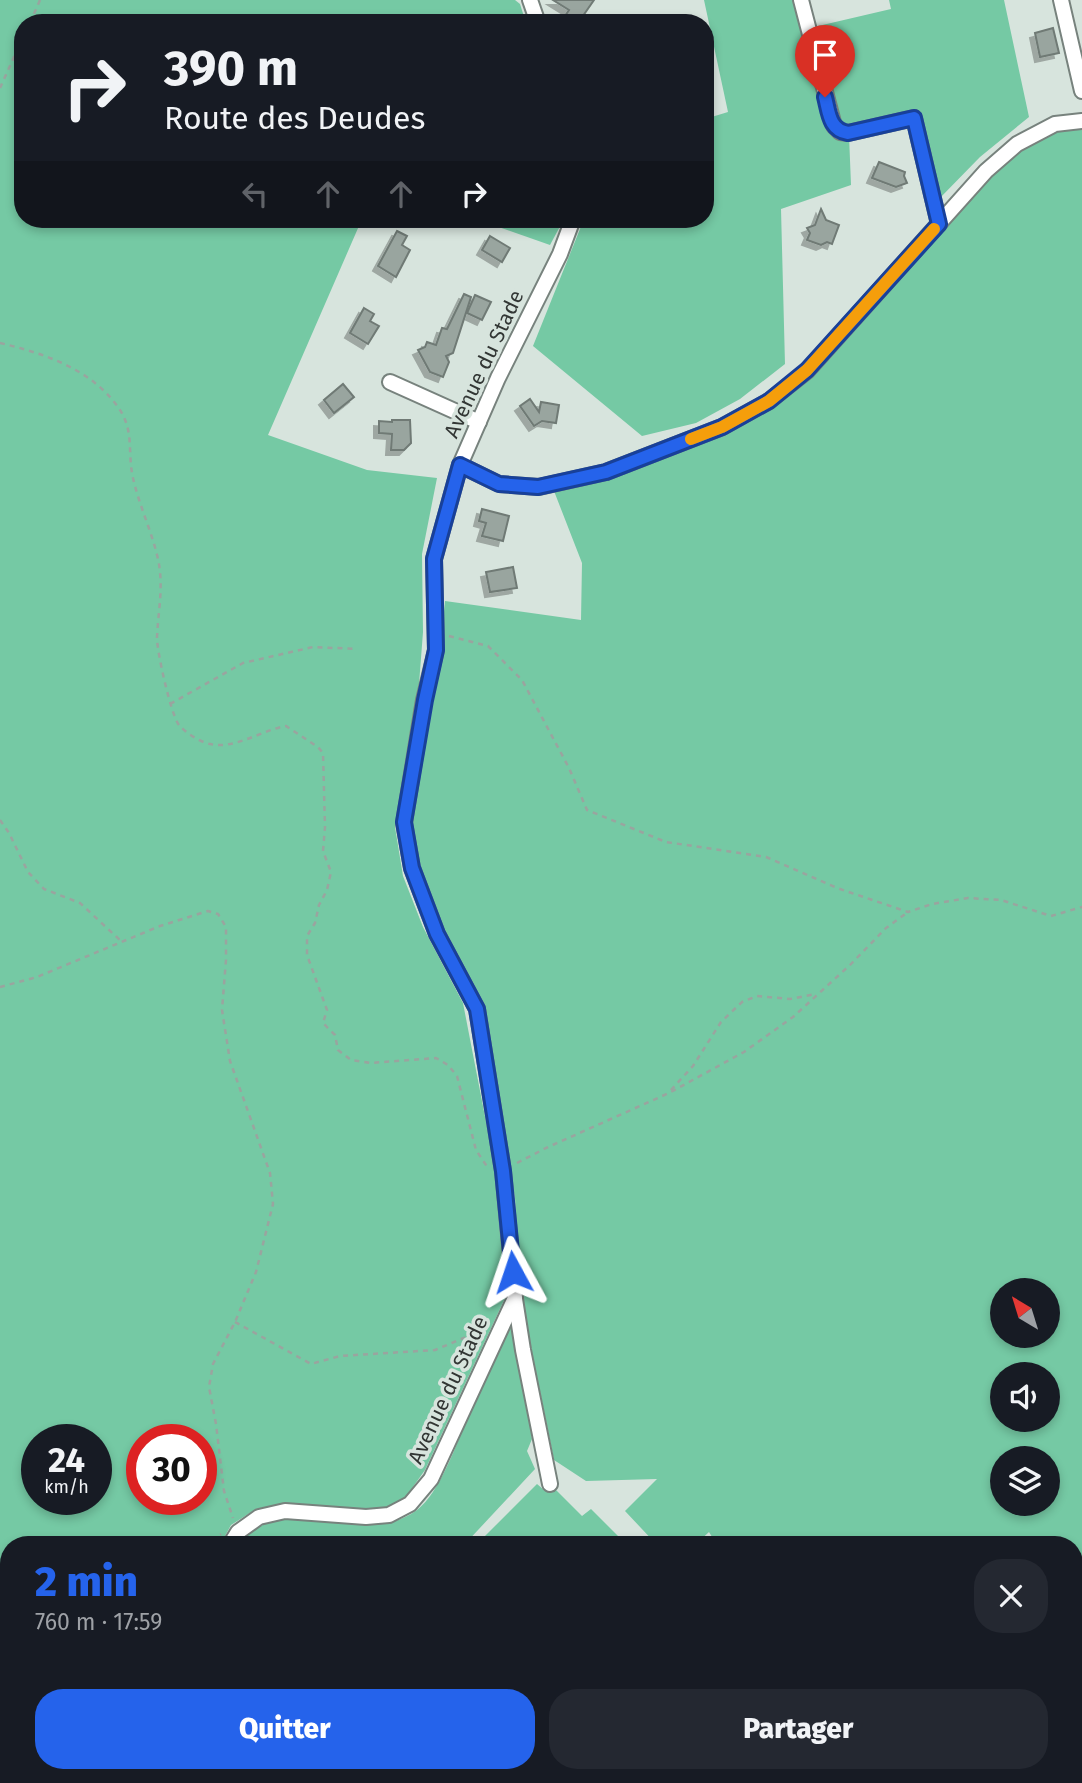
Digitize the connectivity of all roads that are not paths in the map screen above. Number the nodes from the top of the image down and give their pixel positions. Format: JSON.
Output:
{"nodes":[{"id":1,"x":802,"y":0,"type":"edge"},
{"id":2,"x":1061,"y":0,"type":"edge"},
{"id":3,"x":1082,"y":91,"type":"edge"},
{"id":4,"x":1082,"y":121,"type":"edge"},
{"id":5,"x":939,"y":224,"type":"junction"},
{"id":6,"x":570,"y":228,"type":"edge"},
{"id":7,"x":390,"y":382,"type":"dead end"},
{"id":8,"x":479,"y":422,"type":"junction"},
{"id":9,"x":460,"y":465,"type":"junction"},
{"id":10,"x":515,"y":1298,"type":"junction"},
{"id":11,"x":550,"y":1484,"type":"dead end"},
{"id":12,"x":237,"y":1536,"type":"edge"}],
"edges":[{"from":1,"to":5,"type":"street"},
{"from":2,"to":3,"type":"street"},
{"from":4,"to":5,"type":"street"},
{"from":5,"to":9,"type":"street"},
{"from":6,"to":8,"type":"street","name":"Avenue du Stade"},
{"from":7,"to":8,"type":"street"},
{"from":8,"to":9,"type":"street","name":"Avenue du Stade"},
{"from":9,"to":10,"type":"street","name":"Avenue du Stade"},
{"from":10,"to":11,"type":"street"},
{"from":10,"to":12,"type":"street","name":"Avenue du Stade"}]}
